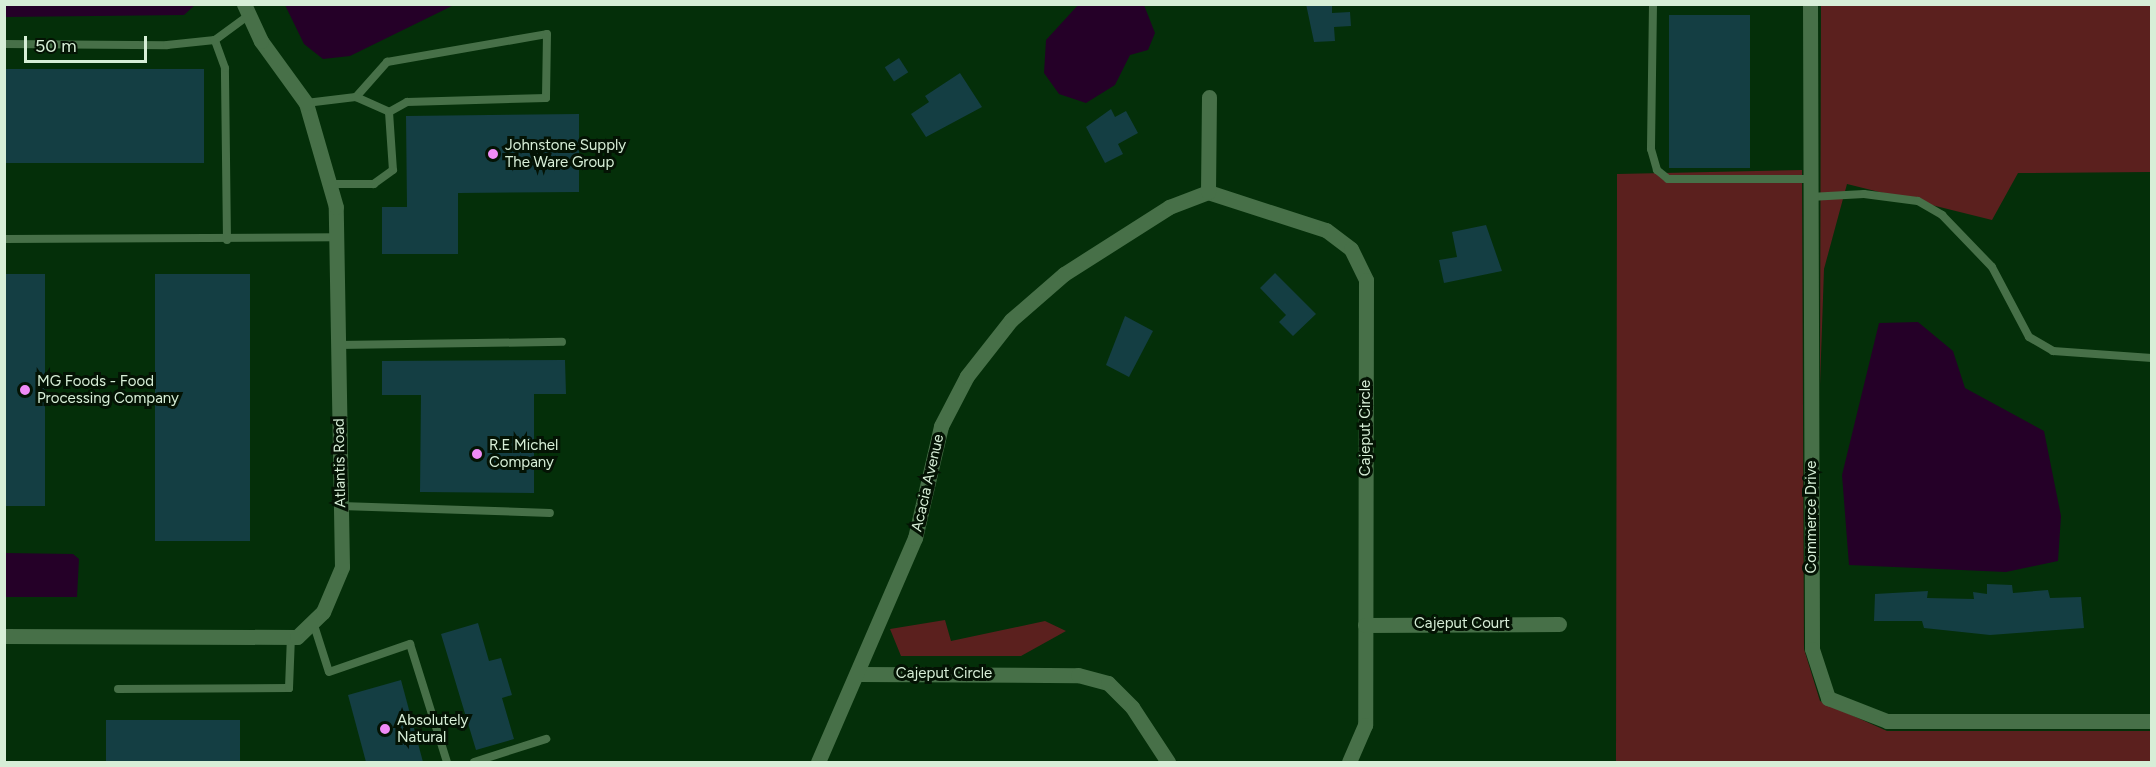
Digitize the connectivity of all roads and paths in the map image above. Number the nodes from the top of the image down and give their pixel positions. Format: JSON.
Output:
{"nodes":[{"id":1,"x":1653,"y":4,"type":"edge"},
{"id":2,"x":1810,"y":4,"type":"edge"},
{"id":3,"x":246,"y":10,"type":"edge"},
{"id":4,"x":215,"y":40,"type":"junction"},
{"id":5,"x":4,"y":44,"type":"edge"},
{"id":6,"x":356,"y":97,"type":"junction"},
{"id":7,"x":1209,"y":97,"type":"dead end"},
{"id":8,"x":306,"y":102,"type":"junction"},
{"id":9,"x":389,"y":112,"type":"junction"},
{"id":10,"x":1810,"y":179,"type":"junction"},
{"id":11,"x":329,"y":184,"type":"junction"},
{"id":12,"x":1208,"y":192,"type":"junction"},
{"id":13,"x":1810,"y":197,"type":"junction"},
{"id":14,"x":336,"y":237,"type":"junction"},
{"id":15,"x":4,"y":239,"type":"edge"},
{"id":16,"x":227,"y":240,"type":"junction"},
{"id":17,"x":562,"y":342,"type":"dead end"},
{"id":18,"x":338,"y":345,"type":"junction"},
{"id":19,"x":2151,"y":358,"type":"edge"},
{"id":20,"x":341,"y":506,"type":"junction"},
{"id":21,"x":550,"y":513,"type":"dead end"},
{"id":22,"x":313,"y":622,"type":"junction"},
{"id":23,"x":1559,"y":624,"type":"dead end"},
{"id":24,"x":1365,"y":625,"type":"junction"},
{"id":25,"x":4,"y":636,"type":"edge"},
{"id":26,"x":291,"y":637,"type":"junction"},
{"id":27,"x":859,"y":674,"type":"junction"},
{"id":28,"x":118,"y":689,"type":"dead end"},
{"id":29,"x":2151,"y":721,"type":"edge"},
{"id":30,"x":546,"y":739,"type":"dead end"},
{"id":31,"x":447,"y":762,"type":"edge"},
{"id":32,"x":474,"y":762,"type":"edge"},
{"id":33,"x":818,"y":762,"type":"edge"},
{"id":34,"x":1168,"y":762,"type":"edge"},
{"id":35,"x":1349,"y":762,"type":"edge"}],
"edges":[{"from":1,"to":10,"type":"lane"},
{"from":2,"to":10,"type":"street","name":"Commerce Drive"},
{"from":3,"to":4,"type":"lane"},
{"from":3,"to":8,"type":"street","name":"Atlantis Road"},
{"from":4,"to":5,"type":"lane"},
{"from":4,"to":16,"type":"lane"},
{"from":6,"to":8,"type":"lane"},
{"from":6,"to":9,"type":"lane"},
{"from":6,"to":9,"type":"lane"},
{"from":7,"to":12,"type":"street"},
{"from":8,"to":11,"type":"street","name":"Atlantis Road"},
{"from":9,"to":11,"type":"lane"},
{"from":10,"to":13,"type":"street","name":"Commerce Drive"},
{"from":11,"to":14,"type":"street","name":"Atlantis Road"},
{"from":12,"to":24,"type":"street","name":"Cajeput Circle"},
{"from":12,"to":27,"type":"street","name":"Acacia Avenue"},
{"from":13,"to":19,"type":"lane"},
{"from":13,"to":29,"type":"street","name":"Commerce Drive"},
{"from":14,"to":16,"type":"lane"},
{"from":14,"to":18,"type":"street","name":"Atlantis Road"},
{"from":15,"to":16,"type":"lane"},
{"from":17,"to":18,"type":"lane"},
{"from":18,"to":20,"type":"street","name":"Atlantis Road"},
{"from":20,"to":21,"type":"lane"},
{"from":20,"to":22,"type":"street","name":"Atlantis Road"},
{"from":22,"to":26,"type":"street","name":"Atlantis Road"},
{"from":22,"to":31,"type":"lane"},
{"from":23,"to":24,"type":"street","name":"Cajeput Court"},
{"from":24,"to":35,"type":"street","name":"Cajeput Circle"},
{"from":25,"to":26,"type":"street"},
{"from":26,"to":28,"type":"lane"},
{"from":27,"to":33,"type":"street","name":"Acacia Avenue"},
{"from":27,"to":34,"type":"street","name":"Cajeput Circle"},
{"from":30,"to":32,"type":"lane"}]}
